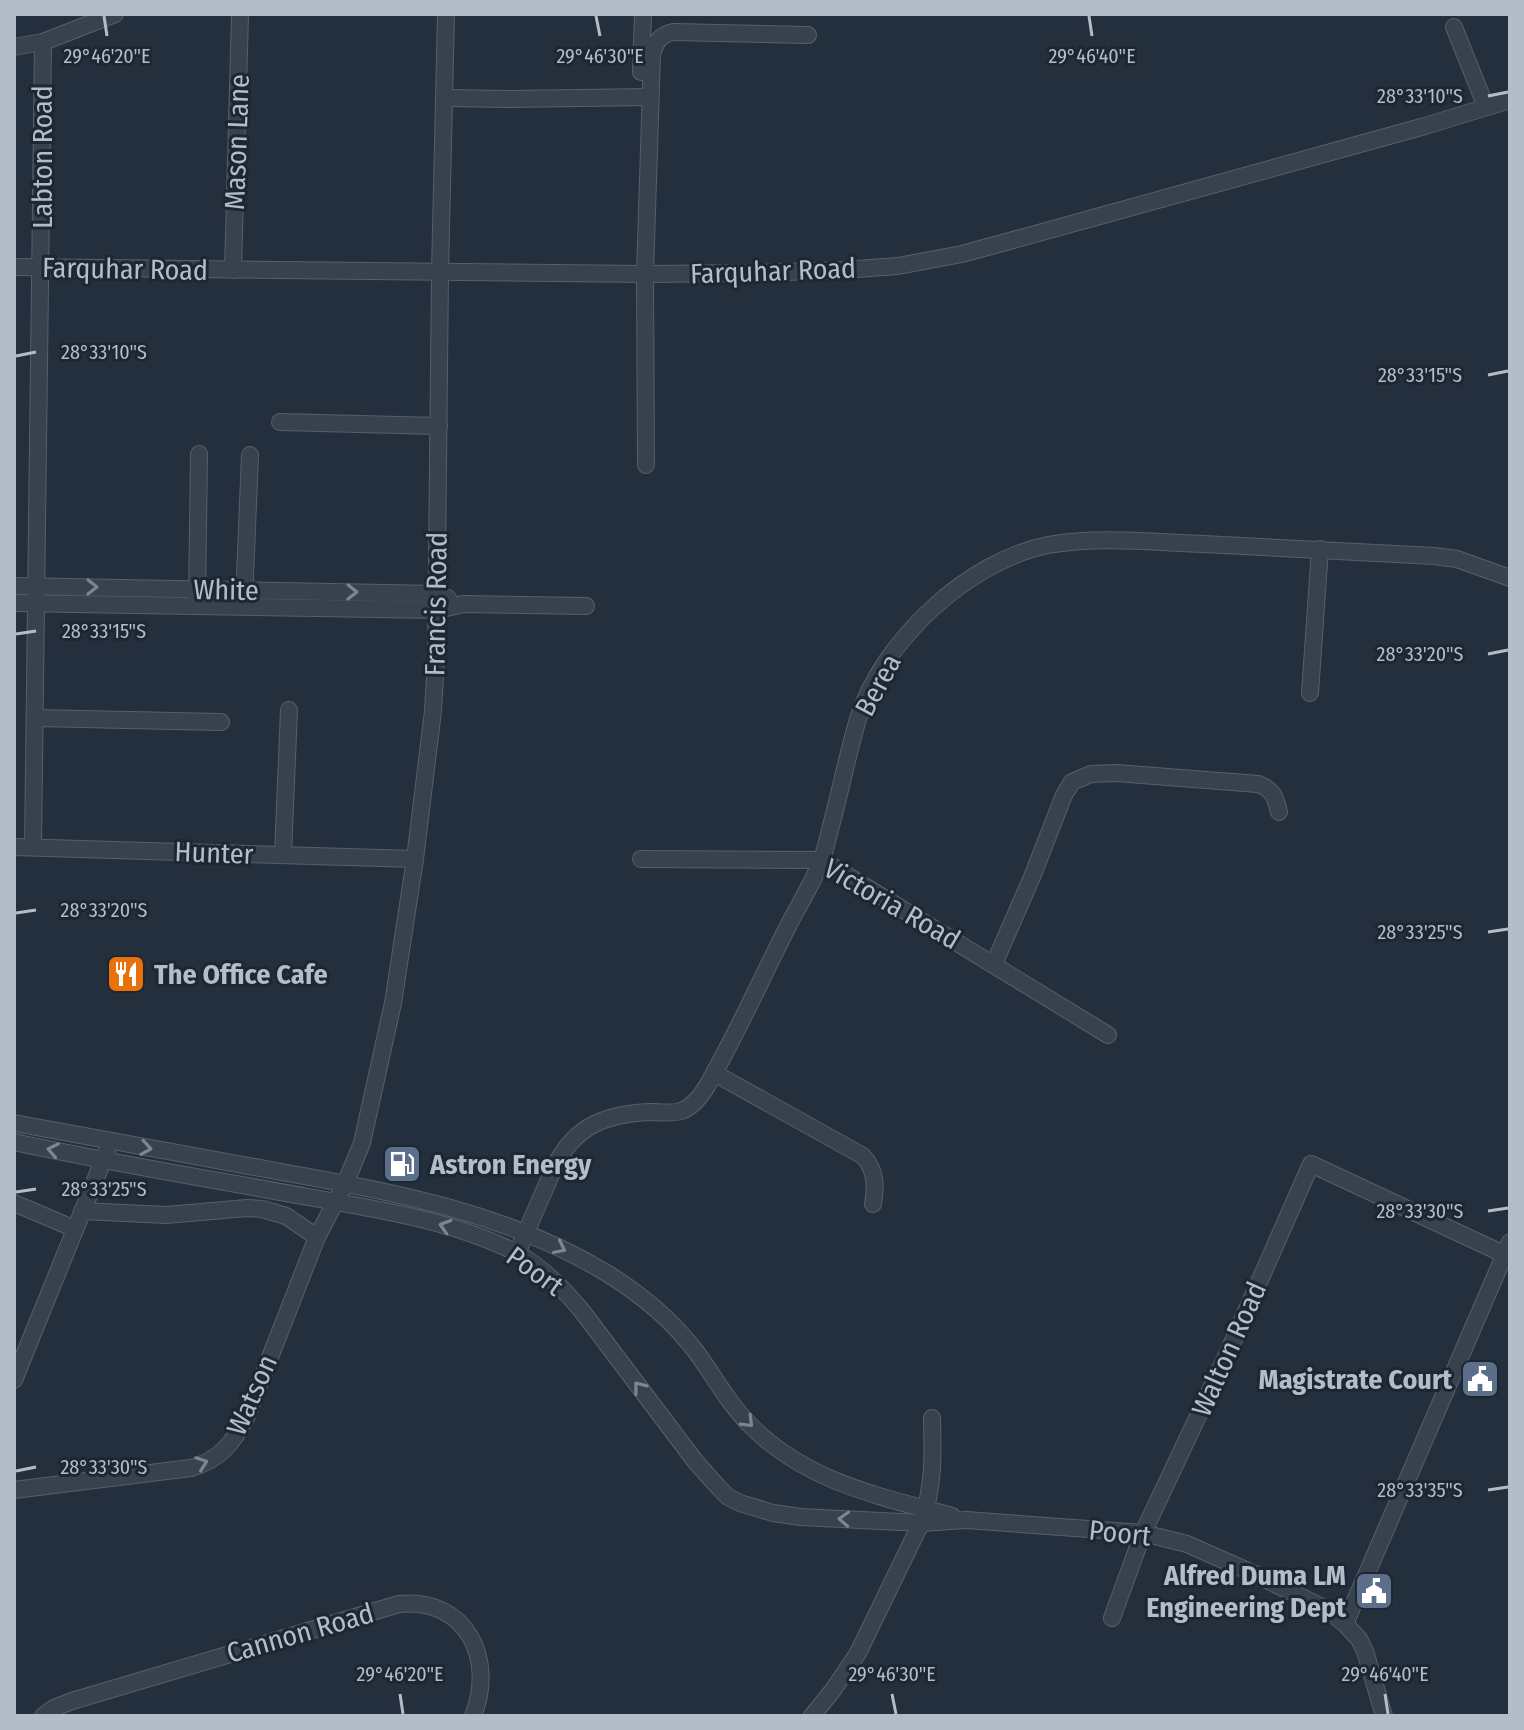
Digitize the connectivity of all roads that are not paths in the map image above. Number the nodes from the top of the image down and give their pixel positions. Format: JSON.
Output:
{"nodes":[{"id":1,"x":115,"y":14,"type":"edge"},
{"id":2,"x":240,"y":14,"type":"edge"},
{"id":3,"x":446,"y":14,"type":"edge"},
{"id":4,"x":643,"y":14,"type":"edge"},
{"id":5,"x":1454,"y":27,"type":"dead end"},
{"id":6,"x":808,"y":35,"type":"dead end"},
{"id":7,"x":43,"y":42,"type":"junction"},
{"id":8,"x":14,"y":47,"type":"edge"},
{"id":9,"x":645,"y":97,"type":"junction"},
{"id":10,"x":444,"y":98,"type":"junction"},
{"id":11,"x":1510,"y":100,"type":"edge"},
{"id":12,"x":1486,"y":107,"type":"junction"},
{"id":13,"x":14,"y":267,"type":"edge"},
{"id":14,"x":42,"y":268,"type":"junction"},
{"id":15,"x":233,"y":270,"type":"junction"},
{"id":16,"x":440,"y":272,"type":"junction"},
{"id":17,"x":645,"y":274,"type":"junction"},
{"id":18,"x":280,"y":422,"type":"dead end"},
{"id":19,"x":439,"y":426,"type":"junction"},
{"id":20,"x":199,"y":454,"type":"dead end"},
{"id":21,"x":250,"y":455,"type":"dead end"},
{"id":22,"x":646,"y":465,"type":"dead end"},
{"id":23,"x":1320,"y":549,"type":"junction"},
{"id":24,"x":1510,"y":578,"type":"edge"},
{"id":25,"x":14,"y":586,"type":"edge"},
{"id":26,"x":198,"y":589,"type":"junction"},
{"id":27,"x":37,"y":595,"type":"junction"},
{"id":28,"x":244,"y":598,"type":"junction"},
{"id":29,"x":438,"y":602,"type":"junction"},
{"id":30,"x":14,"y":603,"type":"edge"},
{"id":31,"x":197,"y":606,"type":"junction"},
{"id":32,"x":586,"y":606,"type":"dead end"},
{"id":33,"x":1310,"y":693,"type":"dead end"},
{"id":34,"x":289,"y":710,"type":"dead end"},
{"id":35,"x":35,"y":718,"type":"junction"},
{"id":36,"x":221,"y":722,"type":"dead end"},
{"id":37,"x":1279,"y":812,"type":"dead end"},
{"id":38,"x":14,"y":847,"type":"edge"},
{"id":39,"x":33,"y":847,"type":"junction"},
{"id":40,"x":283,"y":855,"type":"junction"},
{"id":41,"x":415,"y":859,"type":"junction"},
{"id":42,"x":641,"y":859,"type":"dead end"},
{"id":43,"x":822,"y":860,"type":"junction"},
{"id":44,"x":994,"y":964,"type":"junction"},
{"id":45,"x":1108,"y":1035,"type":"dead end"},
{"id":46,"x":714,"y":1073,"type":"junction"},
{"id":47,"x":14,"y":1123,"type":"edge"},
{"id":48,"x":14,"y":1142,"type":"edge"},
{"id":49,"x":111,"y":1142,"type":"junction"},
{"id":50,"x":103,"y":1160,"type":"junction"},
{"id":51,"x":345,"y":1184,"type":"junction"},
{"id":52,"x":335,"y":1202,"type":"junction"},
{"id":53,"x":14,"y":1203,"type":"edge"},
{"id":54,"x":873,"y":1204,"type":"dead end"},
{"id":55,"x":82,"y":1211,"type":"junction"},
{"id":56,"x":75,"y":1229,"type":"junction"},
{"id":57,"x":527,"y":1232,"type":"junction"},
{"id":58,"x":317,"y":1237,"type":"junction"},
{"id":59,"x":1508,"y":1251,"type":"edge"},
{"id":60,"x":517,"y":1253,"type":"junction"},
{"id":61,"x":14,"y":1380,"type":"edge"},
{"id":62,"x":932,"y":1418,"type":"dead end"},
{"id":63,"x":14,"y":1490,"type":"edge"},
{"id":64,"x":924,"y":1516,"type":"junction"},
{"id":65,"x":1143,"y":1533,"type":"junction"},
{"id":66,"x":1112,"y":1618,"type":"dead end"},
{"id":67,"x":1345,"y":1624,"type":"junction"},
{"id":68,"x":43,"y":1716,"type":"edge"},
{"id":69,"x":473,"y":1716,"type":"edge"},
{"id":70,"x":812,"y":1716,"type":"edge"},
{"id":71,"x":1384,"y":1716,"type":"edge"}],
"edges":[{"from":1,"to":7,"type":"street"},
{"from":2,"to":15,"type":"street","name":"Mason Lane"},
{"from":3,"to":10,"type":"street","name":"Francis Road"},
{"from":4,"to":9,"type":"street"},
{"from":5,"to":12,"type":"street"},
{"from":6,"to":9,"type":"street"},
{"from":7,"to":8,"type":"street"},
{"from":7,"to":14,"type":"street","name":"Labton Road"},
{"from":9,"to":10,"type":"street"},
{"from":9,"to":17,"type":"street"},
{"from":10,"to":16,"type":"street","name":"Francis Road"},
{"from":11,"to":12,"type":"street","name":"Farquhar Road"},
{"from":12,"to":17,"type":"street","name":"Farquhar Road"},
{"from":13,"to":14,"type":"street","name":"Farquhar Road"},
{"from":14,"to":15,"type":"street","name":"Farquhar Road"},
{"from":14,"to":27,"type":"street","name":"Labton Road"},
{"from":15,"to":16,"type":"street","name":"Farquhar Road"},
{"from":16,"to":17,"type":"street","name":"Farquhar Road"},
{"from":16,"to":19,"type":"street","name":"Francis Road"},
{"from":17,"to":22,"type":"street"},
{"from":18,"to":19,"type":"street"},
{"from":19,"to":29,"type":"street","name":"Francis Road"},
{"from":20,"to":26,"type":"street"},
{"from":21,"to":28,"type":"street"},
{"from":23,"to":24,"type":"street","name":"Berea"},
{"from":23,"to":33,"type":"street"},
{"from":23,"to":43,"type":"street","name":"Berea"},
{"from":25,"to":27,"type":"street","name":"White"},
{"from":27,"to":26,"type":"street","name":"White","one_way":true},
{"from":26,"to":28,"type":"street","name":"White"},
{"from":26,"to":31,"type":"street"},
{"from":27,"to":30,"type":"street","name":"White"},
{"from":27,"to":31,"type":"street","name":"White"},
{"from":27,"to":35,"type":"street","name":"Labton Road"},
{"from":28,"to":29,"type":"street","name":"White"},
{"from":28,"to":31,"type":"street","name":"White"},
{"from":29,"to":32,"type":"street"},
{"from":29,"to":41,"type":"street","name":"Francis Road"},
{"from":34,"to":40,"type":"street"},
{"from":35,"to":36,"type":"street"},
{"from":35,"to":39,"type":"street","name":"Labton Road"},
{"from":37,"to":44,"type":"street"},
{"from":38,"to":39,"type":"street","name":"Hunter"},
{"from":39,"to":40,"type":"street","name":"Hunter"},
{"from":40,"to":41,"type":"street","name":"Hunter"},
{"from":41,"to":51,"type":"street","name":"Francis Road"},
{"from":42,"to":43,"type":"street","name":"Victoria Road"},
{"from":43,"to":44,"type":"street","name":"Victoria Road"},
{"from":43,"to":46,"type":"street","name":"Berea"},
{"from":44,"to":45,"type":"street","name":"Victoria Road"},
{"from":46,"to":54,"type":"street"},
{"from":46,"to":57,"type":"street","name":"Berea"},
{"from":47,"to":49,"type":"street","name":"Poort"},
{"from":50,"to":48,"type":"street","name":"Poort","one_way":true},
{"from":49,"to":50,"type":"street"},
{"from":49,"to":51,"type":"street","name":"Poort","one_way":true},
{"from":50,"to":52,"type":"street","name":"Poort"},
{"from":50,"to":55,"type":"street"},
{"from":51,"to":52,"type":"street","name":"Watson"},
{"from":51,"to":57,"type":"street","name":"Poort"},
{"from":52,"to":58,"type":"street","name":"Watson"},
{"from":60,"to":52,"type":"street","name":"Poort","one_way":true},
{"from":53,"to":56,"type":"street"},
{"from":55,"to":56,"type":"street"},
{"from":55,"to":58,"type":"street"},
{"from":56,"to":61,"type":"street"},
{"from":57,"to":60,"type":"street","name":"Berea"},
{"from":57,"to":64,"type":"street","name":"Poort","one_way":true},
{"from":63,"to":58,"type":"street","name":"Watson","one_way":true},
{"from":59,"to":65,"type":"street","name":"Walton Road"},
{"from":59,"to":67,"type":"street"},
{"from":64,"to":60,"type":"street","name":"Poort","one_way":true},
{"from":62,"to":64,"type":"street"},
{"from":64,"to":65,"type":"street","name":"Poort"},
{"from":64,"to":70,"type":"street"},
{"from":65,"to":66,"type":"street","name":"Walton Road"},
{"from":65,"to":67,"type":"street","name":"Poort"},
{"from":67,"to":71,"type":"street","name":"Poort"},
{"from":68,"to":69,"type":"street","name":"Cannon Road"}]}
